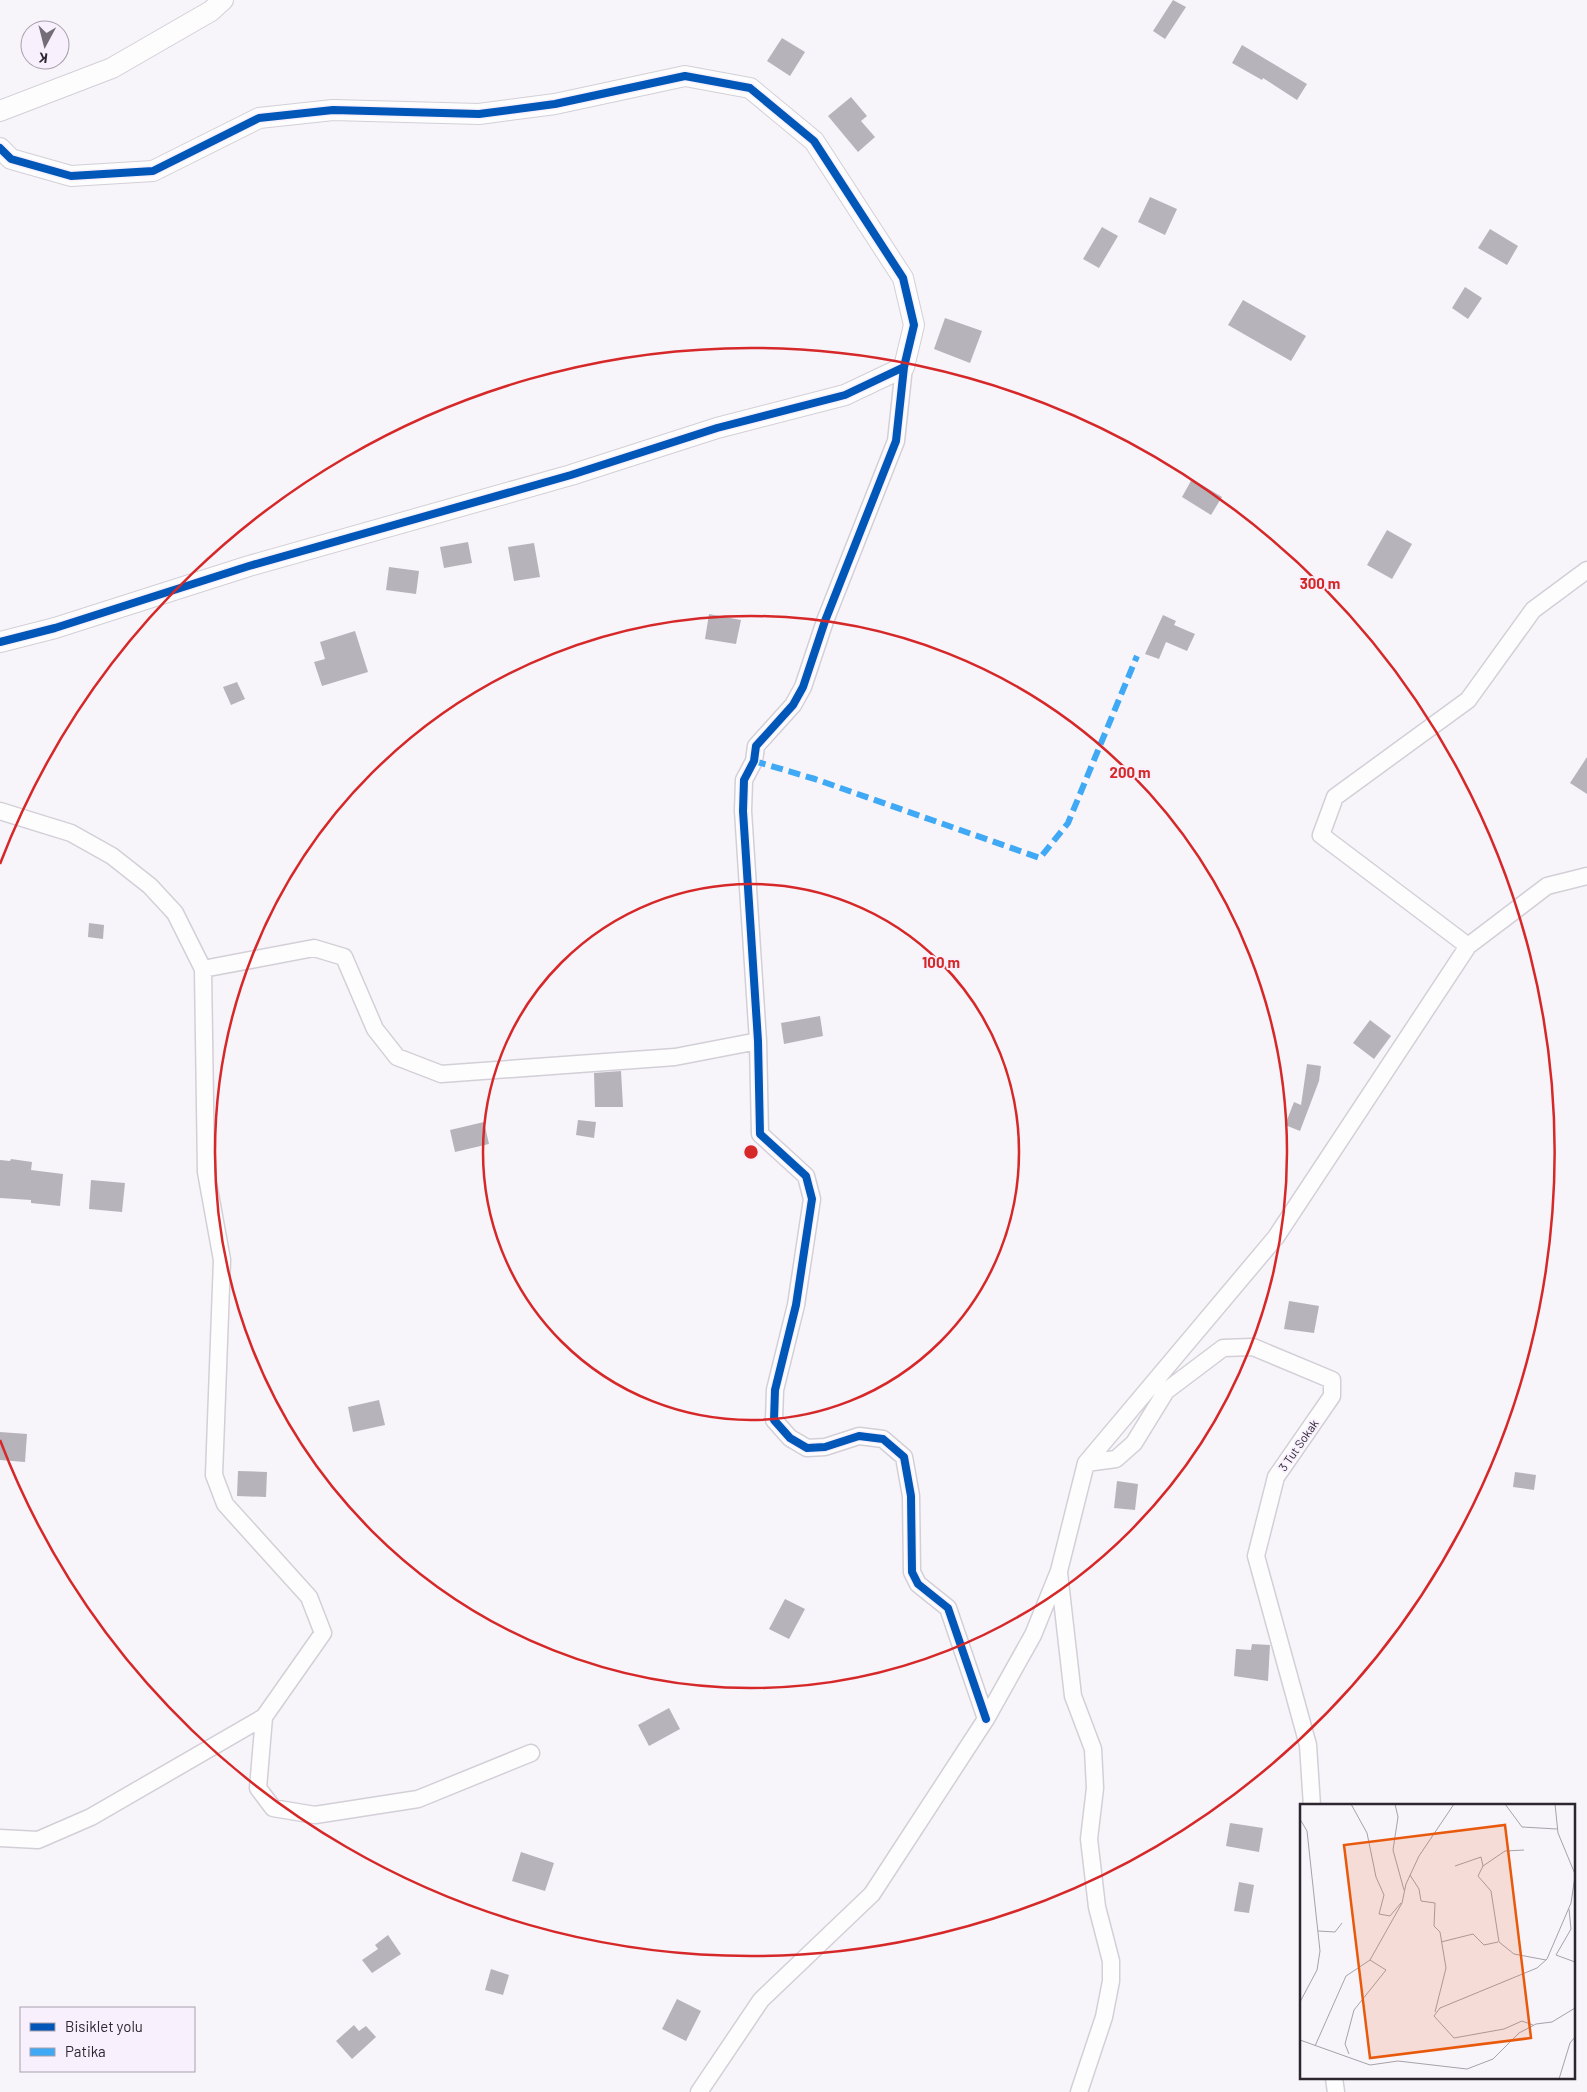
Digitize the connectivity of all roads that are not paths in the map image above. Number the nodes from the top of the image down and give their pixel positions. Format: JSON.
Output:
{"nodes":[{"id":1,"x":223,"y":0,"type":"edge"},
{"id":2,"x":0,"y":111,"type":"edge"},
{"id":3,"x":0,"y":148,"type":"edge"},
{"id":4,"x":904,"y":367,"type":"junction"},
{"id":5,"x":1587,"y":570,"type":"edge"},
{"id":6,"x":0,"y":642,"type":"edge"},
{"id":7,"x":0,"y":810,"type":"edge"},
{"id":8,"x":1587,"y":876,"type":"edge"},
{"id":9,"x":1468,"y":946,"type":"junction"},
{"id":10,"x":203,"y":969,"type":"junction"},
{"id":11,"x":758,"y":1041,"type":"junction"},
{"id":12,"x":1086,"y":1463,"type":"junction"},
{"id":13,"x":1059,"y":1571,"type":"junction"},
{"id":14,"x":264,"y":1718,"type":"junction"},
{"id":15,"x":986,"y":1719,"type":"junction"},
{"id":16,"x":531,"y":1753,"type":"dead end"},
{"id":17,"x":1312,"y":1804,"type":"edge"},
{"id":18,"x":0,"y":1838,"type":"edge"},
{"id":19,"x":699,"y":2092,"type":"edge"},
{"id":20,"x":1079,"y":2092,"type":"edge"}],
"edges":[{"from":1,"to":2,"type":"street"},
{"from":3,"to":4,"type":"street"},
{"from":4,"to":6,"type":"street"},
{"from":4,"to":11,"type":"street"},
{"from":5,"to":9,"type":"street"},
{"from":7,"to":10,"type":"street"},
{"from":8,"to":9,"type":"street"},
{"from":9,"to":12,"type":"street"},
{"from":10,"to":11,"type":"street"},
{"from":10,"to":14,"type":"street"},
{"from":11,"to":15,"type":"street"},
{"from":12,"to":13,"type":"street"},
{"from":12,"to":17,"type":"street","name":"3 Tut Sokak"},
{"from":13,"to":15,"type":"street"},
{"from":13,"to":20,"type":"street"},
{"from":14,"to":16,"type":"street"},
{"from":14,"to":18,"type":"street"},
{"from":15,"to":19,"type":"street"}]}
